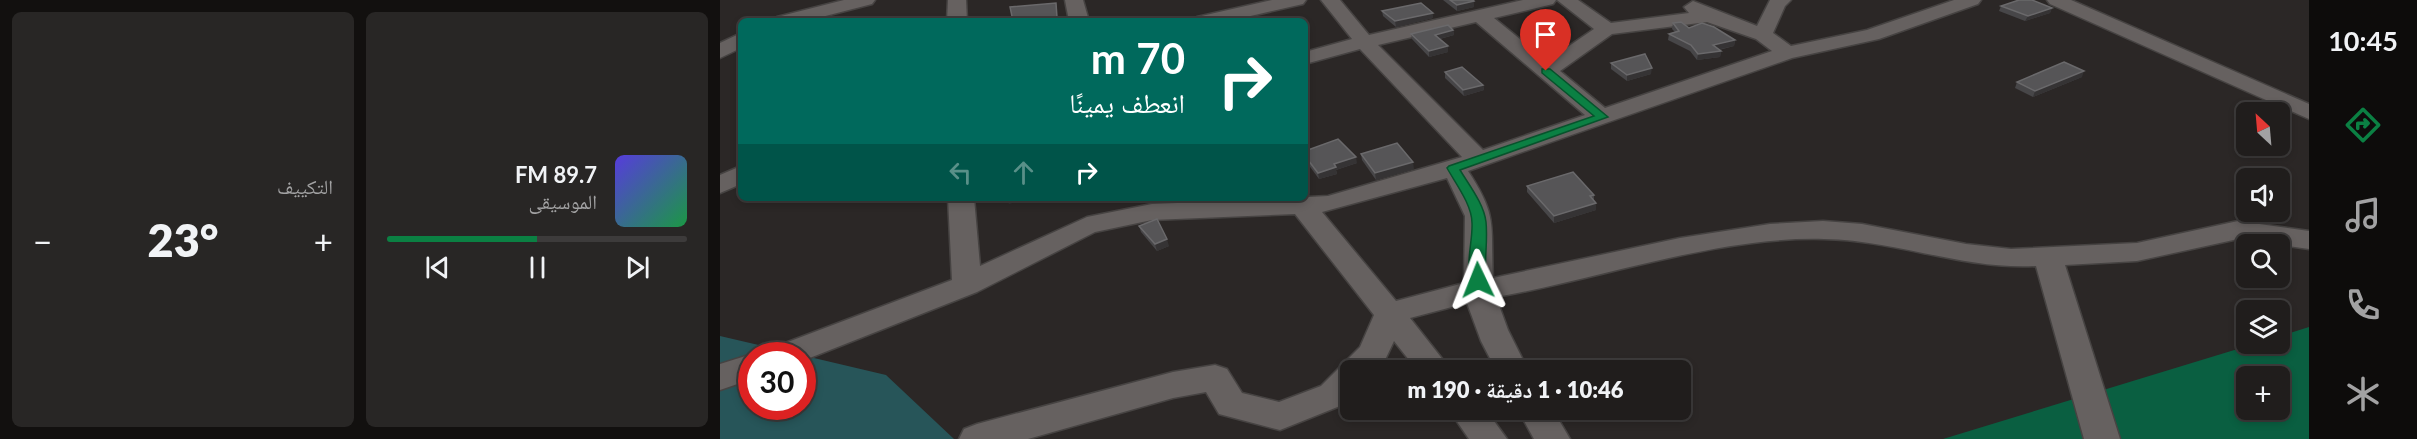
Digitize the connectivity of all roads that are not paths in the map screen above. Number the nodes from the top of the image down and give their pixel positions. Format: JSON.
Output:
{"nodes":[{"id":1,"x":821,"y":0,"type":"edge"},
{"id":2,"x":866,"y":0,"type":"edge"},
{"id":3,"x":957,"y":0,"type":"edge"},
{"id":4,"x":1074,"y":0,"type":"edge"},
{"id":5,"x":1297,"y":0,"type":"edge"},
{"id":6,"x":1330,"y":0,"type":"edge"},
{"id":7,"x":1547,"y":0,"type":"edge"},
{"id":8,"x":1566,"y":0,"type":"edge"},
{"id":9,"x":1682,"y":0,"type":"edge"},
{"id":10,"x":1782,"y":0,"type":"edge"},
{"id":11,"x":2056,"y":0,"type":"edge"},
{"id":12,"x":1957,"y":2,"type":"edge"},
{"id":13,"x":1479,"y":15,"type":"junction"},
{"id":14,"x":1708,"y":15,"type":"junction"},
{"id":15,"x":784,"y":18,"type":"edge"},
{"id":16,"x":796,"y":18,"type":"edge"},
{"id":17,"x":957,"y":18,"type":"edge"},
{"id":18,"x":1078,"y":18,"type":"edge"},
{"id":19,"x":1217,"y":18,"type":"edge"},
{"id":20,"x":1607,"y":29,"type":"junction"},
{"id":21,"x":1764,"y":35,"type":"junction"},
{"id":22,"x":738,"y":41,"type":"edge"},
{"id":23,"x":1363,"y":42,"type":"junction"},
{"id":24,"x":720,"y":52,"type":"edge"},
{"id":25,"x":1787,"y":53,"type":"junction"},
{"id":26,"x":1308,"y":57,"type":"edge"},
{"id":27,"x":1546,"y":71,"type":"junction"},
{"id":28,"x":2309,"y":112,"type":"edge"},
{"id":29,"x":1602,"y":117,"type":"junction"},
{"id":30,"x":1465,"y":164,"type":"junction"},
{"id":31,"x":738,"y":176,"type":"edge"},
{"id":32,"x":720,"y":185,"type":"edge"},
{"id":33,"x":961,"y":201,"type":"edge"},
{"id":34,"x":1298,"y":202,"type":"edge"},
{"id":35,"x":1125,"y":208,"type":"edge"},
{"id":36,"x":2309,"y":240,"type":"edge"},
{"id":37,"x":2048,"y":258,"type":"junction"},
{"id":38,"x":967,"y":285,"type":"junction"},
{"id":39,"x":1479,"y":290,"type":"junction"},
{"id":40,"x":1390,"y":313,"type":"junction"},
{"id":41,"x":816,"y":343,"type":"edge"},
{"id":42,"x":1367,"y":360,"type":"edge"},
{"id":43,"x":1427,"y":360,"type":"edge"},
{"id":44,"x":1506,"y":360,"type":"edge"},
{"id":45,"x":738,"y":371,"type":"edge"},
{"id":46,"x":720,"y":377,"type":"edge"},
{"id":47,"x":1340,"y":388,"type":"edge"},
{"id":48,"x":1474,"y":420,"type":"edge"},
{"id":49,"x":1541,"y":420,"type":"edge"},
{"id":50,"x":977,"y":439,"type":"edge"},
{"id":51,"x":1489,"y":439,"type":"edge"},
{"id":52,"x":1552,"y":439,"type":"edge"},
{"id":53,"x":2102,"y":439,"type":"edge"}],
"edges":[{"from":1,"to":15,"type":"street"},
{"from":2,"to":16,"type":"street"},
{"from":3,"to":17,"type":"street"},
{"from":4,"to":18,"type":"street"},
{"from":5,"to":19,"type":"street"},
{"from":6,"to":23,"type":"street"},
{"from":7,"to":13,"type":"street"},
{"from":8,"to":20,"type":"street"},
{"from":9,"to":14,"type":"street"},
{"from":10,"to":21,"type":"street"},
{"from":11,"to":28,"type":"street"},
{"from":12,"to":25,"type":"street"},
{"from":13,"to":23,"type":"street"},
{"from":13,"to":27,"type":"street"},
{"from":14,"to":20,"type":"street"},
{"from":14,"to":21,"type":"street"},
{"from":20,"to":27,"type":"street"},
{"from":21,"to":25,"type":"street"},
{"from":22,"to":24,"type":"street"},
{"from":23,"to":26,"type":"street"},
{"from":23,"to":30,"type":"street"},
{"from":25,"to":29,"type":"street"},
{"from":27,"to":29,"type":"street"},
{"from":29,"to":30,"type":"street"},
{"from":30,"to":34,"type":"street"},
{"from":30,"to":39,"type":"street"},
{"from":31,"to":32,"type":"street"},
{"from":33,"to":38,"type":"street"},
{"from":34,"to":35,"type":"street"},
{"from":34,"to":40,"type":"street"},
{"from":35,"to":38,"type":"street"},
{"from":36,"to":37,"type":"street"},
{"from":37,"to":39,"type":"street"},
{"from":37,"to":53,"type":"street"},
{"from":38,"to":41,"type":"street"},
{"from":39,"to":40,"type":"street"},
{"from":39,"to":44,"type":"street"},
{"from":40,"to":42,"type":"street"},
{"from":40,"to":43,"type":"street"},
{"from":45,"to":46,"type":"street"},
{"from":47,"to":50,"type":"street"},
{"from":48,"to":51,"type":"street"},
{"from":49,"to":52,"type":"street"}]}
